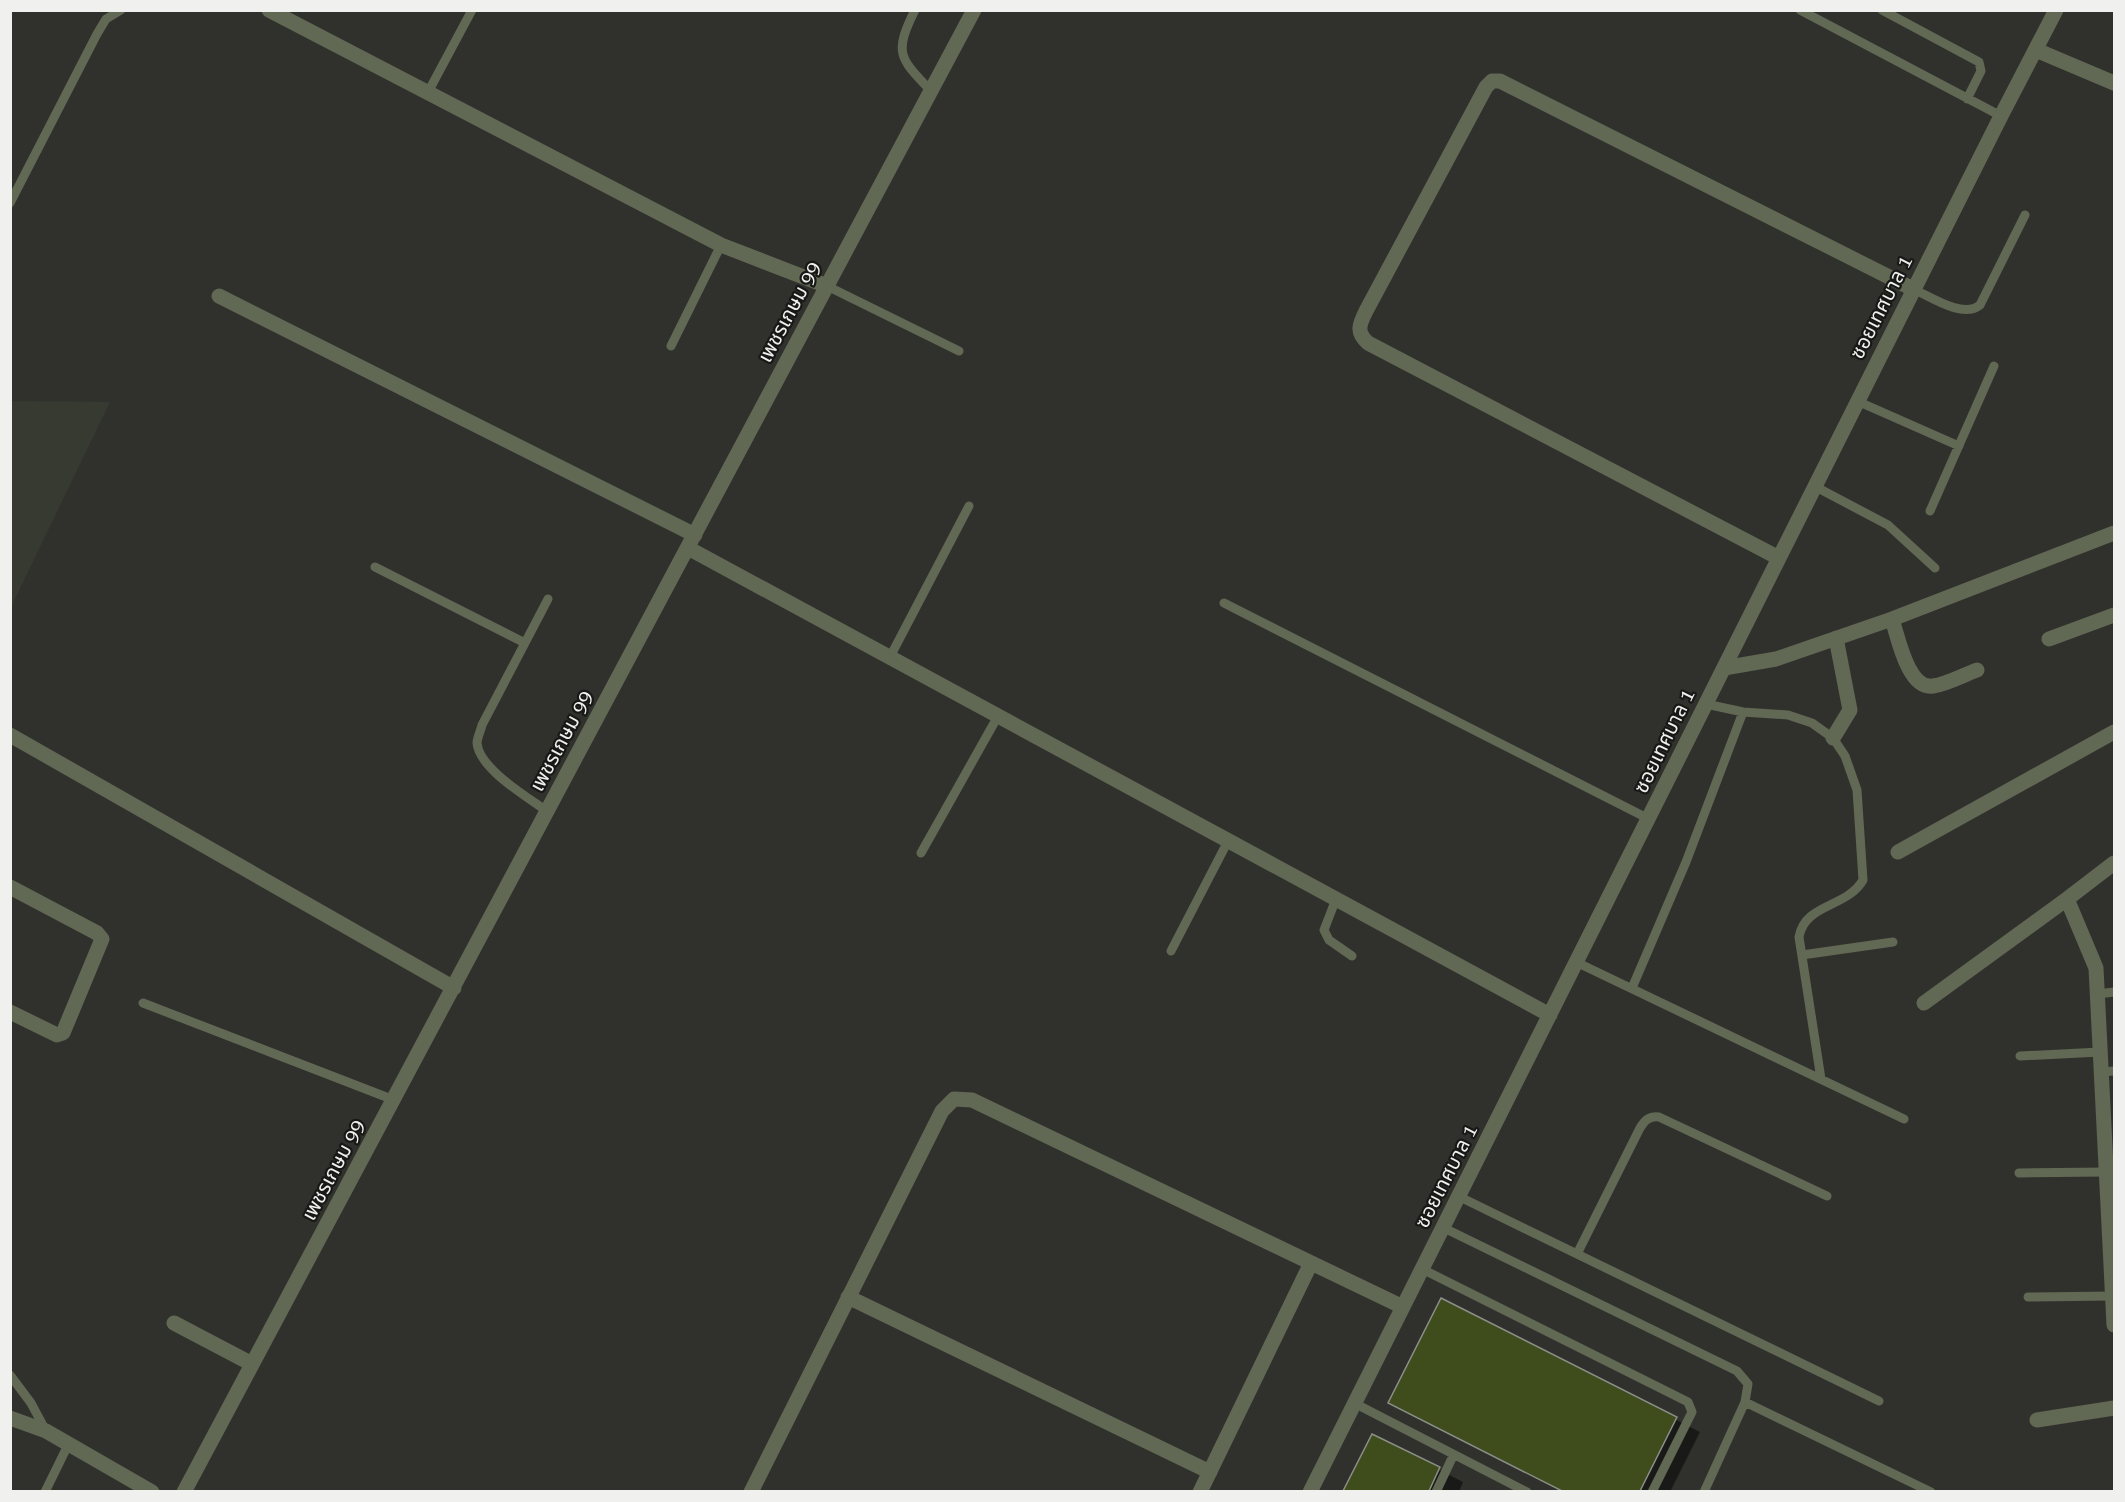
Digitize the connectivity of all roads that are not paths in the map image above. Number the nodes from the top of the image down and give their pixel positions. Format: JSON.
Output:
{"nodes":[{"id":1,"x":121,"y":10,"type":"edge"},
{"id":2,"x":269,"y":10,"type":"edge"},
{"id":3,"x":472,"y":10,"type":"edge"},
{"id":4,"x":915,"y":10,"type":"edge"},
{"id":5,"x":974,"y":10,"type":"edge"},
{"id":6,"x":1800,"y":10,"type":"edge"},
{"id":7,"x":1882,"y":10,"type":"edge"},
{"id":8,"x":2056,"y":10,"type":"edge"},
{"id":9,"x":2036,"y":50,"type":"junction"},
{"id":10,"x":2115,"y":83,"type":"edge"},
{"id":11,"x":931,"y":91,"type":"junction"},
{"id":12,"x":427,"y":94,"type":"junction"},
{"id":13,"x":1967,"y":99,"type":"junction"},
{"id":14,"x":2001,"y":116,"type":"junction"},
{"id":15,"x":10,"y":203,"type":"edge"},
{"id":16,"x":2025,"y":215,"type":"dead end"},
{"id":17,"x":721,"y":245,"type":"junction"},
{"id":18,"x":827,"y":286,"type":"junction"},
{"id":19,"x":1913,"y":289,"type":"junction"},
{"id":20,"x":219,"y":296,"type":"dead end"},
{"id":21,"x":671,"y":346,"type":"dead end"},
{"id":22,"x":959,"y":351,"type":"dead end"},
{"id":23,"x":1994,"y":366,"type":"dead end"},
{"id":24,"x":1857,"y":401,"type":"junction"},
{"id":25,"x":1959,"y":446,"type":"junction"},
{"id":26,"x":1816,"y":487,"type":"junction"},
{"id":27,"x":969,"y":506,"type":"dead end"},
{"id":28,"x":1930,"y":511,"type":"dead end"},
{"id":29,"x":2115,"y":533,"type":"edge"},
{"id":30,"x":691,"y":541,"type":"junction"},
{"id":31,"x":1779,"y":558,"type":"junction"},
{"id":32,"x":375,"y":567,"type":"dead end"},
{"id":33,"x":1935,"y":568,"type":"dead end"},
{"id":34,"x":548,"y":599,"type":"dead end"},
{"id":35,"x":1224,"y":603,"type":"dead end"},
{"id":36,"x":2115,"y":615,"type":"edge"},
{"id":37,"x":1892,"y":619,"type":"junction"},
{"id":38,"x":1836,"y":639,"type":"junction"},
{"id":39,"x":2049,"y":639,"type":"dead end"},
{"id":40,"x":525,"y":643,"type":"junction"},
{"id":41,"x":890,"y":657,"type":"junction"},
{"id":42,"x":1724,"y":668,"type":"junction"},
{"id":43,"x":1977,"y":670,"type":"dead end"},
{"id":44,"x":1706,"y":704,"type":"junction"},
{"id":45,"x":1743,"y":712,"type":"junction"},
{"id":46,"x":998,"y":716,"type":"junction"},
{"id":47,"x":2115,"y":732,"type":"edge"},
{"id":48,"x":10,"y":735,"type":"edge"},
{"id":49,"x":1833,"y":738,"type":"junction"},
{"id":50,"x":548,"y":812,"type":"junction"},
{"id":51,"x":1649,"y":819,"type":"junction"},
{"id":52,"x":1228,"y":841,"type":"junction"},
{"id":53,"x":1898,"y":852,"type":"dead end"},
{"id":54,"x":921,"y":853,"type":"dead end"},
{"id":55,"x":2115,"y":863,"type":"edge"},
{"id":56,"x":10,"y":887,"type":"edge"},
{"id":57,"x":1336,"y":899,"type":"junction"},
{"id":58,"x":2067,"y":899,"type":"junction"},
{"id":59,"x":1893,"y":942,"type":"dead end"},
{"id":60,"x":1171,"y":951,"type":"dead end"},
{"id":61,"x":1802,"y":955,"type":"junction"},
{"id":62,"x":1352,"y":956,"type":"dead end"},
{"id":63,"x":1576,"y":962,"type":"junction"},
{"id":64,"x":454,"y":988,"type":"junction"},
{"id":65,"x":1632,"y":988,"type":"junction"},
{"id":66,"x":2115,"y":992,"type":"edge"},
{"id":67,"x":2098,"y":994,"type":"junction"},
{"id":68,"x":143,"y":1003,"type":"dead end"},
{"id":69,"x":1924,"y":1003,"type":"dead end"},
{"id":70,"x":10,"y":1012,"type":"edge"},
{"id":71,"x":1550,"y":1015,"type":"junction"},
{"id":72,"x":2100,"y":1052,"type":"junction"},
{"id":73,"x":2020,"y":1056,"type":"dead end"},
{"id":74,"x":2108,"y":1072,"type":"edge"},
{"id":75,"x":1821,"y":1079,"type":"junction"},
{"id":76,"x":394,"y":1100,"type":"junction"},
{"id":77,"x":1904,"y":1119,"type":"dead end"},
{"id":78,"x":2110,"y":1155,"type":"edge"},
{"id":79,"x":2107,"y":1172,"type":"junction"},
{"id":80,"x":2019,"y":1173,"type":"dead end"},
{"id":81,"x":1827,"y":1196,"type":"dead end"},
{"id":82,"x":1460,"y":1197,"type":"junction"},
{"id":83,"x":1444,"y":1228,"type":"junction"},
{"id":84,"x":2112,"y":1240,"type":"edge"},
{"id":85,"x":1577,"y":1254,"type":"junction"},
{"id":86,"x":1311,"y":1263,"type":"junction"},
{"id":87,"x":1422,"y":1269,"type":"junction"},
{"id":88,"x":2113,"y":1296,"type":"junction"},
{"id":89,"x":848,"y":1297,"type":"junction"},
{"id":90,"x":2028,"y":1297,"type":"dead end"},
{"id":91,"x":1403,"y":1307,"type":"junction"},
{"id":92,"x":2114,"y":1319,"type":"edge"},
{"id":93,"x":174,"y":1323,"type":"dead end"},
{"id":94,"x":2115,"y":1325,"type":"edge"},
{"id":95,"x":252,"y":1364,"type":"junction"},
{"id":96,"x":10,"y":1375,"type":"edge"},
{"id":97,"x":1879,"y":1401,"type":"dead end"},
{"id":98,"x":1745,"y":1402,"type":"junction"},
{"id":99,"x":1354,"y":1403,"type":"junction"},
{"id":100,"x":2115,"y":1408,"type":"edge"},
{"id":101,"x":10,"y":1418,"type":"edge"},
{"id":102,"x":2037,"y":1420,"type":"dead end"},
{"id":103,"x":46,"y":1431,"type":"junction"},
{"id":104,"x":69,"y":1443,"type":"junction"},
{"id":105,"x":1453,"y":1456,"type":"junction"},
{"id":106,"x":1210,"y":1472,"type":"junction"},
{"id":107,"x":1509,"y":1488,"type":"edge"},
{"id":108,"x":1708,"y":1490,"type":"edge"},
{"id":109,"x":45,"y":1491,"type":"edge"},
{"id":110,"x":152,"y":1491,"type":"edge"},
{"id":111,"x":184,"y":1491,"type":"edge"},
{"id":112,"x":752,"y":1491,"type":"edge"},
{"id":113,"x":1200,"y":1491,"type":"edge"},
{"id":114,"x":1310,"y":1491,"type":"edge"},
{"id":115,"x":1436,"y":1491,"type":"edge"},
{"id":116,"x":1527,"y":1491,"type":"edge"},
{"id":117,"x":1653,"y":1491,"type":"edge"},
{"id":118,"x":1932,"y":1491,"type":"edge"}],
"edges":[{"from":1,"to":15,"type":"lane"},
{"from":2,"to":12,"type":"street"},
{"from":3,"to":12,"type":"lane"},
{"from":4,"to":11,"type":"lane"},
{"from":5,"to":11,"type":"street","name":"เพชรเกษม 99"},
{"from":6,"to":13,"type":"lane"},
{"from":7,"to":13,"type":"lane"},
{"from":8,"to":9,"type":"street","name":"ซอยเทศบาล 1"},
{"from":9,"to":10,"type":"street"},
{"from":9,"to":14,"type":"street","name":"ซอยเทศบาล 1"},
{"from":11,"to":18,"type":"street","name":"เพชรเกษม 99"},
{"from":12,"to":17,"type":"street"},
{"from":13,"to":14,"type":"lane"},
{"from":14,"to":19,"type":"street","name":"ซอยเทศบาล 1"},
{"from":16,"to":19,"type":"lane"},
{"from":17,"to":18,"type":"street"},
{"from":17,"to":21,"type":"lane"},
{"from":18,"to":22,"type":"lane"},
{"from":18,"to":30,"type":"street","name":"เพชรเกษม 99"},
{"from":19,"to":24,"type":"street","name":"ซอยเทศบาล 1"},
{"from":19,"to":31,"type":"street"},
{"from":20,"to":30,"type":"street"},
{"from":23,"to":25,"type":"lane"},
{"from":24,"to":25,"type":"lane"},
{"from":24,"to":26,"type":"street","name":"ซอยเทศบาล 1"},
{"from":25,"to":28,"type":"lane"},
{"from":26,"to":31,"type":"street","name":"ซอยเทศบาล 1"},
{"from":26,"to":33,"type":"lane"},
{"from":27,"to":41,"type":"lane"},
{"from":29,"to":37,"type":"street"},
{"from":30,"to":41,"type":"street"},
{"from":30,"to":50,"type":"street","name":"เพชรเกษม 99"},
{"from":31,"to":42,"type":"street","name":"ซอยเทศบาล 1"},
{"from":32,"to":40,"type":"lane"},
{"from":34,"to":40,"type":"lane"},
{"from":35,"to":51,"type":"lane"},
{"from":36,"to":39,"type":"street"},
{"from":37,"to":38,"type":"street"},
{"from":37,"to":43,"type":"street"},
{"from":38,"to":42,"type":"street"},
{"from":38,"to":49,"type":"street"},
{"from":40,"to":50,"type":"lane"},
{"from":41,"to":46,"type":"street"},
{"from":42,"to":44,"type":"street","name":"ซอยเทศบาล 1"},
{"from":44,"to":45,"type":"lane"},
{"from":44,"to":51,"type":"street","name":"ซอยเทศบาล 1"},
{"from":45,"to":49,"type":"lane"},
{"from":45,"to":65,"type":"lane"},
{"from":46,"to":52,"type":"street"},
{"from":46,"to":54,"type":"lane"},
{"from":47,"to":53,"type":"street"},
{"from":48,"to":64,"type":"street"},
{"from":49,"to":61,"type":"lane"},
{"from":50,"to":64,"type":"street","name":"เพชรเกษม 99"},
{"from":51,"to":63,"type":"street","name":"ซอยเทศบาล 1"},
{"from":52,"to":57,"type":"street"},
{"from":52,"to":60,"type":"lane"},
{"from":55,"to":58,"type":"street"},
{"from":56,"to":70,"type":"street"},
{"from":57,"to":62,"type":"lane"},
{"from":57,"to":71,"type":"street"},
{"from":58,"to":67,"type":"street"},
{"from":58,"to":69,"type":"street"},
{"from":59,"to":61,"type":"lane"},
{"from":61,"to":75,"type":"lane"},
{"from":63,"to":65,"type":"lane"},
{"from":63,"to":71,"type":"street","name":"ซอยเทศบาล 1"},
{"from":64,"to":76,"type":"street","name":"เพชรเกษม 99"},
{"from":65,"to":75,"type":"lane"},
{"from":66,"to":67,"type":"lane"},
{"from":67,"to":72,"type":"street"},
{"from":68,"to":76,"type":"lane"},
{"from":71,"to":82,"type":"street","name":"ซอยเทศบาล 1"},
{"from":72,"to":73,"type":"lane"},
{"from":72,"to":74,"type":"street"},
{"from":74,"to":78,"type":"street"},
{"from":75,"to":77,"type":"lane"},
{"from":76,"to":95,"type":"street","name":"เพชรเกษม 99"},
{"from":78,"to":79,"type":"street"},
{"from":79,"to":80,"type":"lane"},
{"from":79,"to":84,"type":"street"},
{"from":81,"to":85,"type":"lane"},
{"from":82,"to":83,"type":"street","name":"ซอยเทศบาล 1"},
{"from":82,"to":85,"type":"lane"},
{"from":83,"to":87,"type":"street","name":"ซอยเทศบาล 1"},
{"from":83,"to":98,"type":"lane"},
{"from":84,"to":88,"type":"street"},
{"from":85,"to":97,"type":"lane"},
{"from":86,"to":89,"type":"street"},
{"from":86,"to":91,"type":"street"},
{"from":86,"to":106,"type":"street"},
{"from":87,"to":91,"type":"street","name":"ซอยเทศบาล 1"},
{"from":87,"to":117,"type":"lane"},
{"from":88,"to":90,"type":"lane"},
{"from":88,"to":92,"type":"street"},
{"from":89,"to":106,"type":"street"},
{"from":89,"to":112,"type":"street"},
{"from":91,"to":99,"type":"street","name":"ซอยเทศบาล 1"},
{"from":92,"to":94,"type":"street"},
{"from":93,"to":95,"type":"street"},
{"from":95,"to":111,"type":"street","name":"เพชรเกษม 99"},
{"from":96,"to":103,"type":"lane"},
{"from":98,"to":108,"type":"lane"},
{"from":98,"to":118,"type":"lane"},
{"from":99,"to":105,"type":"lane"},
{"from":99,"to":114,"type":"street","name":"ซอยเทศบาล 1"},
{"from":100,"to":102,"type":"street"},
{"from":101,"to":103,"type":"street"},
{"from":103,"to":104,"type":"street"},
{"from":104,"to":109,"type":"lane"},
{"from":104,"to":110,"type":"street"},
{"from":105,"to":107,"type":"lane"},
{"from":105,"to":115,"type":"lane"},
{"from":106,"to":113,"type":"street"},
{"from":107,"to":116,"type":"lane"}]}
